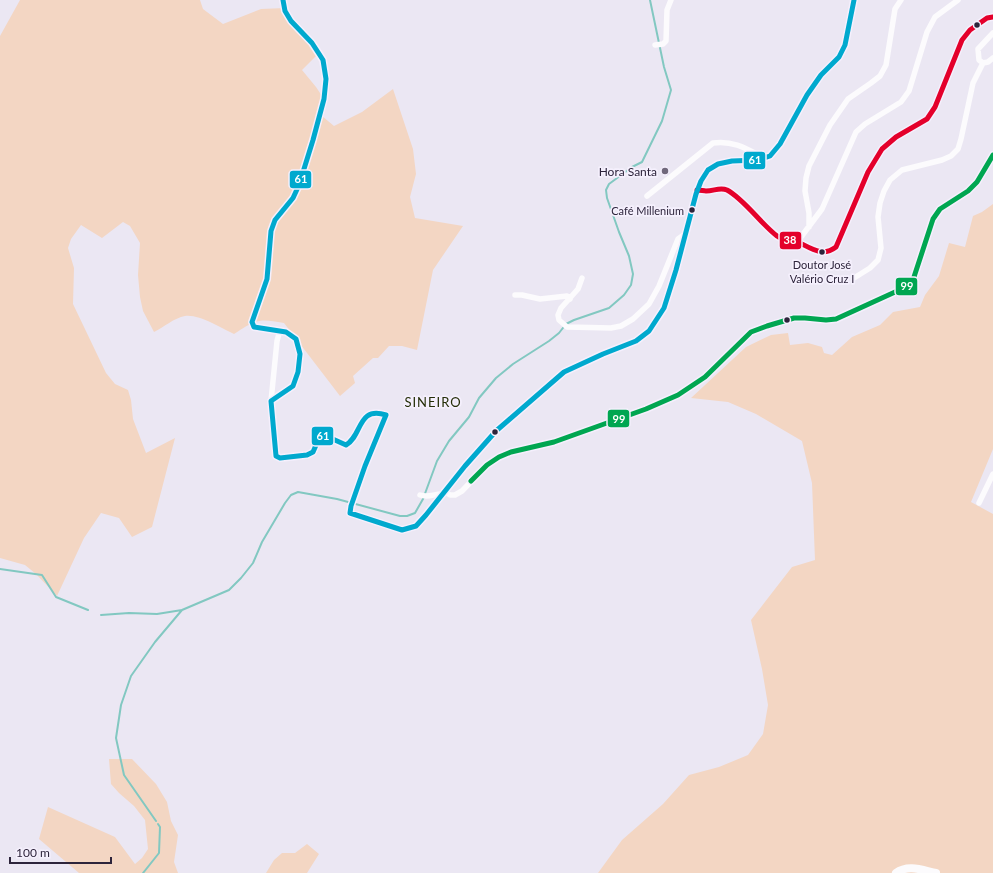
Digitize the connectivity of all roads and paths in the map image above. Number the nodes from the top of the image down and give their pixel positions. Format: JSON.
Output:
{"nodes":[{"id":1,"x":283,"y":0,"type":"edge"},
{"id":2,"x":671,"y":0,"type":"edge"},
{"id":3,"x":854,"y":0,"type":"edge"},
{"id":4,"x":901,"y":0,"type":"edge"},
{"id":5,"x":958,"y":0,"type":"edge"},
{"id":6,"x":993,"y":17,"type":"edge"},
{"id":7,"x":993,"y":33,"type":"edge"},
{"id":8,"x":655,"y":45,"type":"dead end"},
{"id":9,"x":993,"y":58,"type":"edge"},
{"id":10,"x":983,"y":63,"type":"junction"},
{"id":11,"x":993,"y":155,"type":"edge"},
{"id":12,"x":764,"y":158,"type":"junction"},
{"id":13,"x":697,"y":190,"type":"junction"},
{"id":14,"x":647,"y":196,"type":"dead end"},
{"id":15,"x":809,"y":228,"type":"junction"},
{"id":16,"x":686,"y":234,"type":"junction"},
{"id":17,"x":798,"y":241,"type":"junction"},
{"id":18,"x":582,"y":278,"type":"dead end"},
{"id":19,"x":854,"y":278,"type":"dead end"},
{"id":20,"x":515,"y":295,"type":"dead end"},
{"id":21,"x":570,"y":299,"type":"junction"},
{"id":22,"x":280,"y":330,"type":"junction"},
{"id":23,"x":271,"y":401,"type":"junction"},
{"id":24,"x":993,"y":474,"type":"edge"},
{"id":25,"x":443,"y":492,"type":"junction"},
{"id":26,"x":420,"y":495,"type":"dead end"},
{"id":27,"x":979,"y":502,"type":"dead end"},
{"id":28,"x":896,"y":873,"type":"edge"},
{"id":29,"x":936,"y":873,"type":"edge"}],
"edges":[{"from":1,"to":22,"type":"street"},
{"from":2,"to":8,"type":"street"},
{"from":3,"to":12,"type":"street"},
{"from":4,"to":15,"type":"street"},
{"from":5,"to":15,"type":"street"},
{"from":6,"to":17,"type":"street"},
{"from":7,"to":10,"type":"street"},
{"from":9,"to":10,"type":"street"},
{"from":10,"to":19,"type":"street"},
{"from":11,"to":25,"type":"street"},
{"from":12,"to":13,"type":"street"},
{"from":12,"to":14,"type":"street"},
{"from":13,"to":16,"type":"street"},
{"from":13,"to":17,"type":"street"},
{"from":15,"to":17,"type":"street"},
{"from":16,"to":21,"type":"street"},
{"from":16,"to":25,"type":"street"},
{"from":18,"to":21,"type":"street"},
{"from":20,"to":21,"type":"street"},
{"from":22,"to":23,"type":"street"},
{"from":22,"to":23,"type":"street"},
{"from":23,"to":25,"type":"street"},
{"from":24,"to":27,"type":"street"},
{"from":25,"to":26,"type":"street"},
{"from":28,"to":29,"type":"main road"}]}
